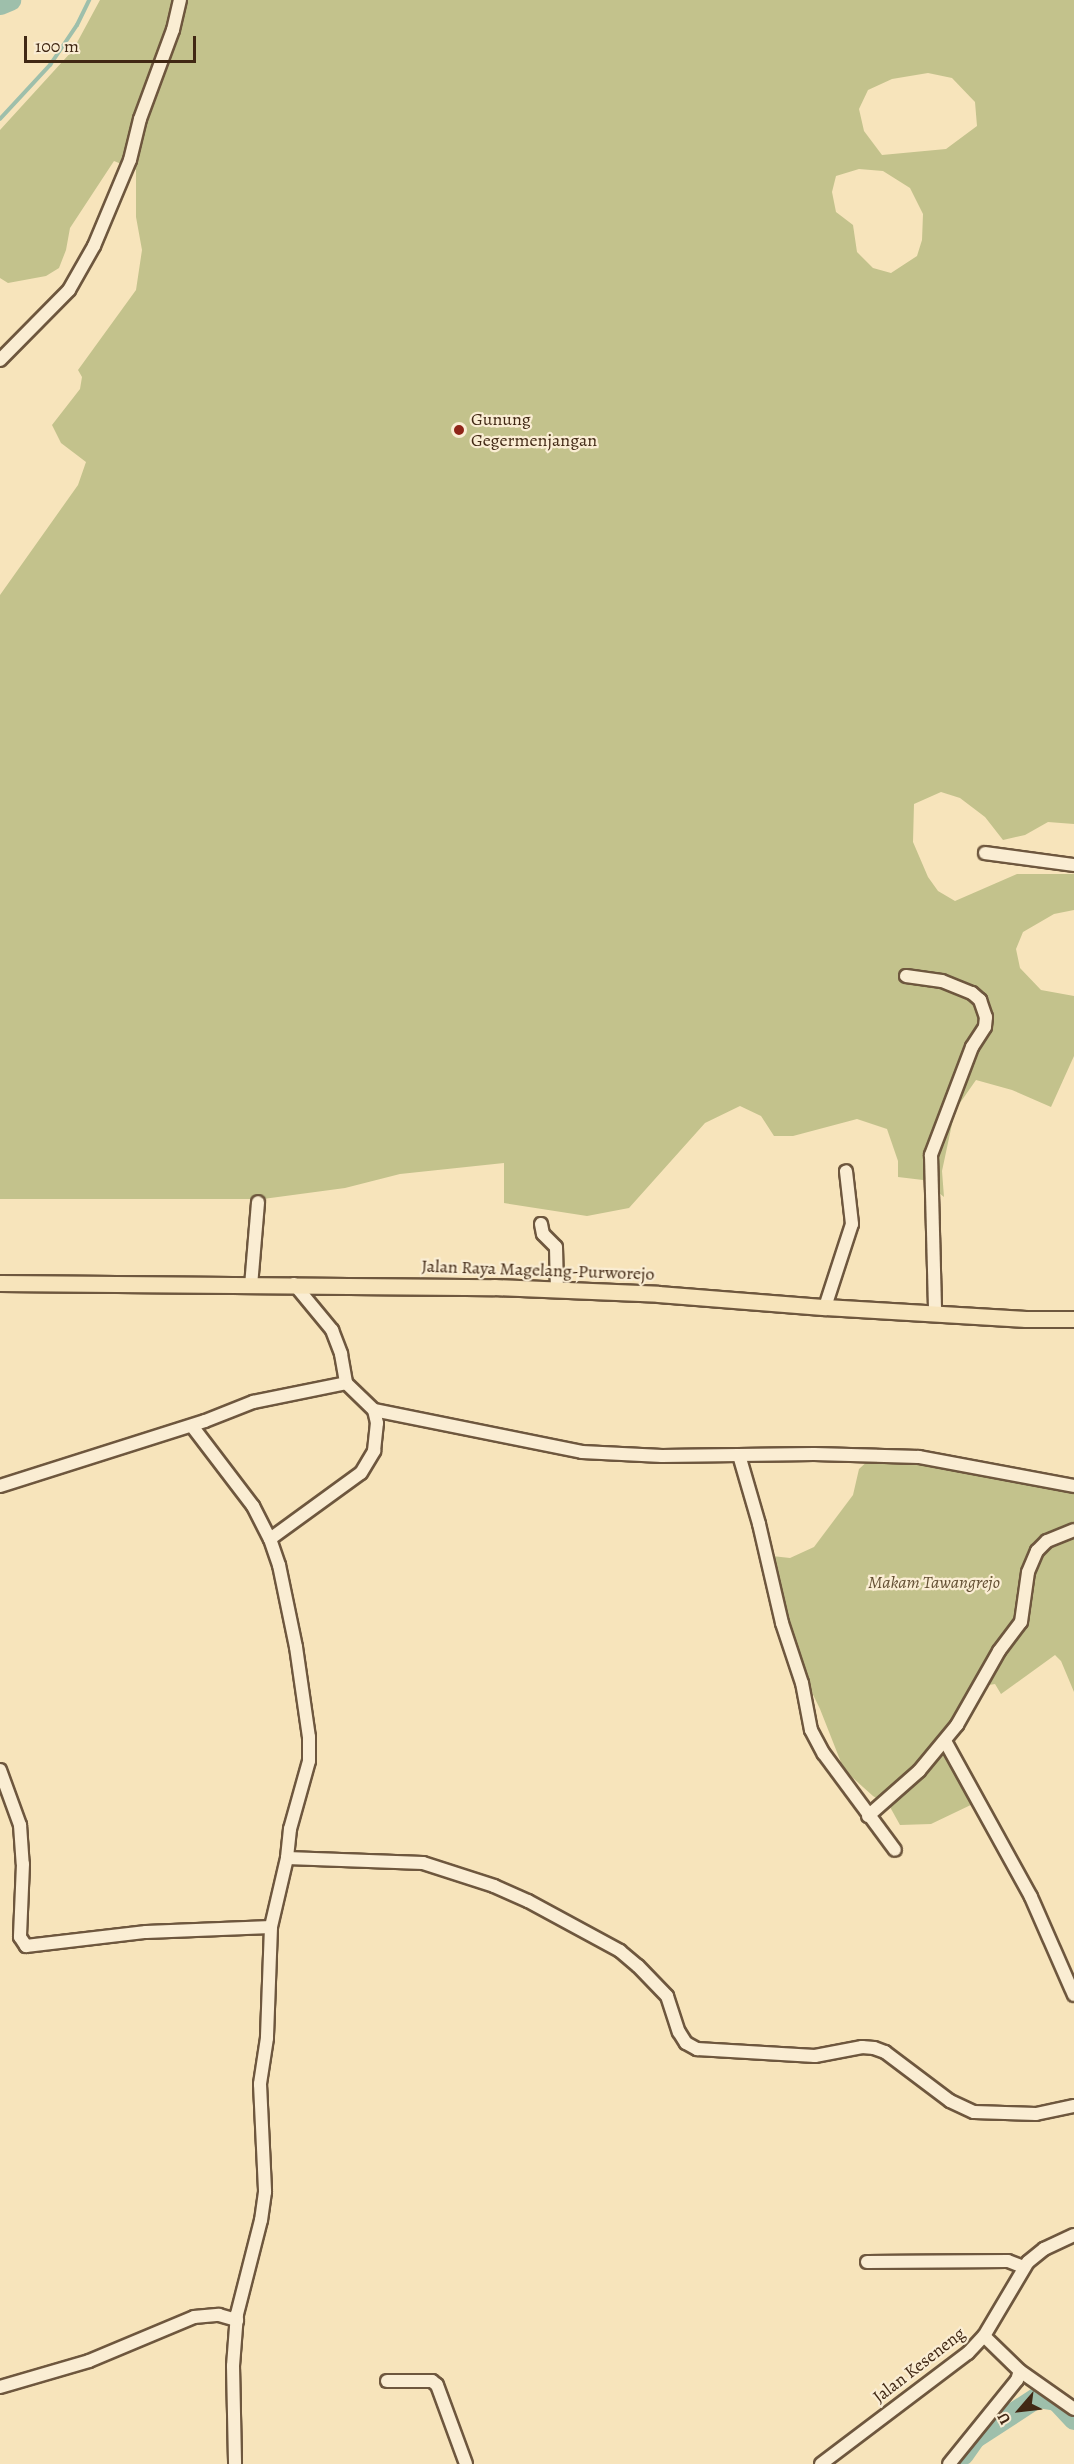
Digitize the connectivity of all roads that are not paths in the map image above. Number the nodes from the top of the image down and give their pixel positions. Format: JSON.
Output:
{"nodes":[{"id":1,"x":180,"y":0,"type":"edge"},
{"id":2,"x":0,"y":360,"type":"edge"},
{"id":3,"x":985,"y":853,"type":"dead end"},
{"id":4,"x":1074,"y":865,"type":"edge"},
{"id":5,"x":906,"y":976,"type":"dead end"},
{"id":6,"x":846,"y":1171,"type":"dead end"},
{"id":7,"x":258,"y":1202,"type":"dead end"},
{"id":8,"x":541,"y":1224,"type":"dead end"},
{"id":9,"x":0,"y":1283,"type":"edge"},
{"id":10,"x":294,"y":1284,"type":"junction"},
{"id":11,"x":251,"y":1286,"type":"junction"},
{"id":12,"x":556,"y":1290,"type":"junction"},
{"id":13,"x":825,"y":1307,"type":"junction"},
{"id":14,"x":935,"y":1313,"type":"junction"},
{"id":15,"x":1074,"y":1319,"type":"edge"},
{"id":16,"x":346,"y":1383,"type":"junction"},
{"id":17,"x":374,"y":1410,"type":"junction"},
{"id":18,"x":192,"y":1426,"type":"junction"},
{"id":19,"x":739,"y":1455,"type":"junction"},
{"id":20,"x":0,"y":1486,"type":"edge"},
{"id":21,"x":1074,"y":1486,"type":"edge"},
{"id":22,"x":1074,"y":1530,"type":"edge"},
{"id":23,"x":270,"y":1539,"type":"junction"},
{"id":24,"x":945,"y":1741,"type":"junction"},
{"id":25,"x":0,"y":1770,"type":"edge"},
{"id":26,"x":868,"y":1816,"type":"junction"},
{"id":27,"x":895,"y":1850,"type":"dead end"},
{"id":28,"x":287,"y":1858,"type":"junction"},
{"id":29,"x":271,"y":1927,"type":"junction"},
{"id":30,"x":1074,"y":1995,"type":"edge"},
{"id":31,"x":1074,"y":2106,"type":"edge"},
{"id":32,"x":1074,"y":2235,"type":"edge"},
{"id":33,"x":867,"y":2262,"type":"dead end"},
{"id":34,"x":1024,"y":2267,"type":"junction"},
{"id":35,"x":237,"y":2320,"type":"junction"},
{"id":36,"x":984,"y":2336,"type":"junction"},
{"id":37,"x":1020,"y":2371,"type":"junction"},
{"id":38,"x":387,"y":2381,"type":"dead end"},
{"id":39,"x":0,"y":2387,"type":"edge"},
{"id":40,"x":1074,"y":2409,"type":"edge"},
{"id":41,"x":235,"y":2464,"type":"edge"},
{"id":42,"x":466,"y":2464,"type":"edge"},
{"id":43,"x":821,"y":2464,"type":"edge"},
{"id":44,"x":949,"y":2464,"type":"edge"}],
"edges":[{"from":1,"to":2,"type":"street"},
{"from":3,"to":4,"type":"street"},
{"from":5,"to":14,"type":"street"},
{"from":6,"to":13,"type":"street"},
{"from":7,"to":11,"type":"street"},
{"from":8,"to":12,"type":"street"},
{"from":9,"to":11,"type":"main road","name":"Jalan Raya Magelang-Purworejo"},
{"from":10,"to":11,"type":"main road","name":"Jalan Raya Magelang-Purworejo"},
{"from":10,"to":12,"type":"main road","name":"Jalan Raya Magelang-Purworejo"},
{"from":10,"to":16,"type":"street"},
{"from":12,"to":13,"type":"main road","name":"Jalan Raya Magelang-Purworejo"},
{"from":13,"to":14,"type":"main road","name":"Jalan Raya Magelang-Purworejo"},
{"from":14,"to":15,"type":"main road","name":"Jalan Raya Magelang-Purworejo"},
{"from":16,"to":17,"type":"street"},
{"from":16,"to":18,"type":"street"},
{"from":17,"to":19,"type":"street"},
{"from":17,"to":23,"type":"street"},
{"from":18,"to":20,"type":"street"},
{"from":18,"to":23,"type":"street"},
{"from":19,"to":21,"type":"street"},
{"from":19,"to":26,"type":"street"},
{"from":22,"to":24,"type":"street"},
{"from":23,"to":28,"type":"street"},
{"from":24,"to":26,"type":"street"},
{"from":24,"to":30,"type":"street"},
{"from":25,"to":29,"type":"street"},
{"from":26,"to":27,"type":"street"},
{"from":28,"to":29,"type":"street"},
{"from":28,"to":31,"type":"street"},
{"from":29,"to":35,"type":"street"},
{"from":32,"to":34,"type":"street","name":"Jalan Keseneng"},
{"from":33,"to":34,"type":"street"},
{"from":34,"to":36,"type":"street","name":"Jalan Keseneng"},
{"from":35,"to":39,"type":"street"},
{"from":35,"to":41,"type":"street"},
{"from":36,"to":37,"type":"street"},
{"from":36,"to":43,"type":"street","name":"Jalan Keseneng"},
{"from":37,"to":40,"type":"street"},
{"from":37,"to":44,"type":"street"},
{"from":38,"to":42,"type":"street"}]}
